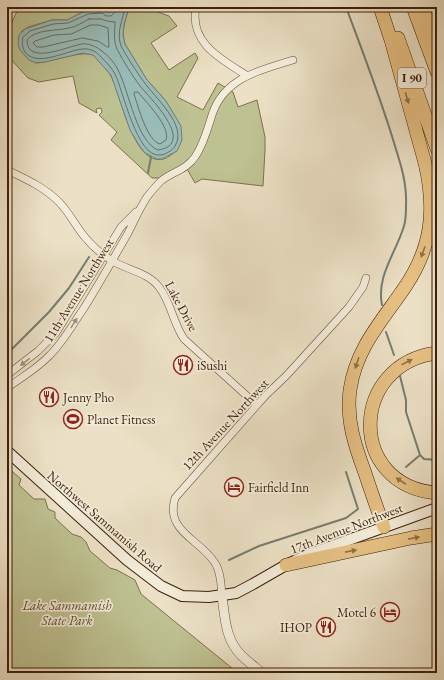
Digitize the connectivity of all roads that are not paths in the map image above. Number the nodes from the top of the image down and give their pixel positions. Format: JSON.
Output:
{"nodes":[{"id":1,"x":196,"y":7,"type":"edge"},
{"id":2,"x":380,"y":7,"type":"edge"},
{"id":3,"x":386,"y":7,"type":"edge"},
{"id":4,"x":413,"y":7,"type":"edge"},
{"id":5,"x":422,"y":7,"type":"edge"},
{"id":6,"x":437,"y":43,"type":"edge"},
{"id":7,"x":293,"y":60,"type":"dead end"},
{"id":8,"x":437,"y":72,"type":"edge"},
{"id":9,"x":246,"y":75,"type":"junction"},
{"id":10,"x":437,"y":149,"type":"edge"},
{"id":11,"x":7,"y":170,"type":"edge"},
{"id":12,"x":139,"y":209,"type":"junction"},
{"id":13,"x":104,"y":255,"type":"junction"},
{"id":14,"x":112,"y":261,"type":"junction"},
{"id":15,"x":366,"y":278,"type":"dead end"},
{"id":16,"x":437,"y":353,"type":"edge"},
{"id":17,"x":7,"y":375,"type":"edge"},
{"id":18,"x":7,"y":388,"type":"edge"},
{"id":19,"x":257,"y":405,"type":"junction"},
{"id":20,"x":7,"y":451,"type":"edge"},
{"id":21,"x":437,"y":493,"type":"edge"},
{"id":22,"x":437,"y":508,"type":"edge"},
{"id":23,"x":384,"y":527,"type":"junction"},
{"id":24,"x":437,"y":534,"type":"edge"},
{"id":25,"x":286,"y":565,"type":"junction"},
{"id":26,"x":222,"y":596,"type":"junction"},
{"id":27,"x":262,"y":673,"type":"edge"}],
"edges":[{"from":1,"to":9,"type":"street"},
{"from":2,"to":23,"type":"highway","one_way":true},
{"from":3,"to":10,"type":"highway","number":"I 90"},
{"from":4,"to":8,"type":"highway","number":"I 90"},
{"from":5,"to":6,"type":"highway"},
{"from":7,"to":9,"type":"street","name":"11th Avenue Northwest"},
{"from":9,"to":12,"type":"street","name":"11th Avenue Northwest"},
{"from":11,"to":13,"type":"street","name":"Lake Drive"},
{"from":12,"to":13,"type":"street","name":"11th Avenue Northwest"},
{"from":12,"to":14,"type":"street","name":"11th Avenue Northwest"},
{"from":13,"to":14,"type":"street","name":"Lake Drive"},
{"from":13,"to":17,"type":"street","name":"11th Avenue Northwest","one_way":true},
{"from":18,"to":14,"type":"street","name":"11th Avenue Northwest","one_way":true},
{"from":14,"to":19,"type":"street","name":"Lake Drive"},
{"from":15,"to":19,"type":"street","name":"12th Avenue Northwest"},
{"from":21,"to":16,"type":"highway","one_way":true},
{"from":19,"to":26,"type":"street","name":"12th Avenue Northwest"},
{"from":20,"to":26,"type":"main road","name":"Northwest Sammamish Road"},
{"from":22,"to":23,"type":"main road","name":"17th Avenue Northwest"},
{"from":23,"to":25,"type":"main road","name":"17th Avenue Northwest"},
{"from":25,"to":24,"type":"highway","one_way":true},
{"from":25,"to":26,"type":"main road","name":"17th Avenue Northwest"},
{"from":26,"to":27,"type":"street"}]}
